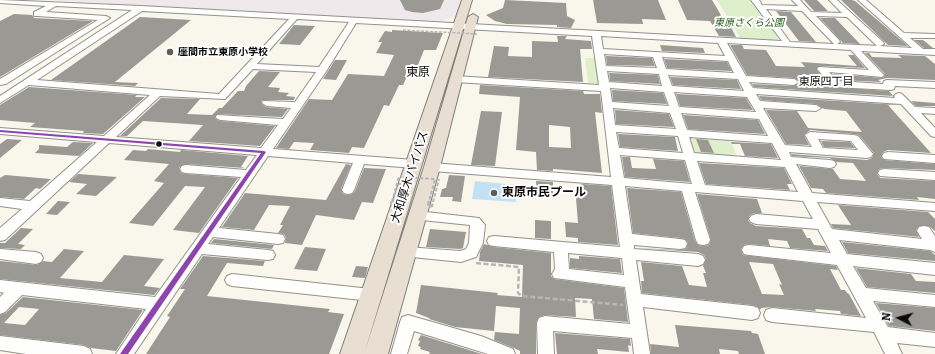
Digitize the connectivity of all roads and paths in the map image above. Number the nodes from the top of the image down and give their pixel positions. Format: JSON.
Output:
{"nodes":[{"id":1,"x":467,"y":0,"type":"edge"},
{"id":2,"x":478,"y":0,"type":"edge"},
{"id":3,"x":755,"y":0,"type":"edge"},
{"id":4,"x":796,"y":0,"type":"edge"},
{"id":5,"x":834,"y":0,"type":"edge"},
{"id":6,"x":862,"y":0,"type":"edge"},
{"id":7,"x":0,"y":1,"type":"edge"},
{"id":8,"x":55,"y":4,"type":"junction"},
{"id":9,"x":123,"y":7,"type":"junction"},
{"id":10,"x":760,"y":7,"type":"junction"},
{"id":11,"x":141,"y":8,"type":"junction"},
{"id":12,"x":807,"y":11,"type":"junction"},
{"id":13,"x":848,"y":16,"type":"junction"},
{"id":14,"x":295,"y":17,"type":"junction"},
{"id":15,"x":354,"y":20,"type":"junction"},
{"id":16,"x":403,"y":28,"type":"dead end"},
{"id":17,"x":461,"y":31,"type":"junction"},
{"id":18,"x":596,"y":33,"type":"junction"},
{"id":19,"x":901,"y":35,"type":"junction"},
{"id":20,"x":935,"y":36,"type":"edge"},
{"id":21,"x":721,"y":40,"type":"junction"},
{"id":22,"x":836,"y":42,"type":"dead end"},
{"id":23,"x":788,"y":44,"type":"junction"},
{"id":24,"x":880,"y":44,"type":"dead end"},
{"id":25,"x":853,"y":47,"type":"junction"},
{"id":26,"x":600,"y":51,"type":"junction"},
{"id":27,"x":920,"y":51,"type":"junction"},
{"id":28,"x":935,"y":52,"type":"edge"},
{"id":29,"x":657,"y":55,"type":"junction"},
{"id":30,"x":731,"y":59,"type":"junction"},
{"id":31,"x":251,"y":66,"type":"junction"},
{"id":32,"x":602,"y":68,"type":"junction"},
{"id":33,"x":322,"y":70,"type":"junction"},
{"id":34,"x":663,"y":71,"type":"junction"},
{"id":35,"x":877,"y":72,"type":"junction"},
{"id":36,"x":741,"y":78,"type":"junction"},
{"id":37,"x":455,"y":79,"type":"junction"},
{"id":38,"x":27,"y":82,"type":"junction"},
{"id":39,"x":794,"y":82,"type":"dead end"},
{"id":40,"x":0,"y":83,"type":"edge"},
{"id":41,"x":889,"y":85,"type":"junction"},
{"id":42,"x":935,"y":85,"type":"edge"},
{"id":43,"x":605,"y":86,"type":"junction"},
{"id":44,"x":668,"y":89,"type":"junction"},
{"id":45,"x":158,"y":93,"type":"junction"},
{"id":46,"x":752,"y":96,"type":"junction"},
{"id":47,"x":0,"y":100,"type":"edge"},
{"id":48,"x":903,"y":101,"type":"junction"},
{"id":49,"x":267,"y":103,"type":"dead end"},
{"id":50,"x":297,"y":105,"type":"junction"},
{"id":51,"x":607,"y":106,"type":"junction"},
{"id":52,"x":816,"y":108,"type":"dead end"},
{"id":53,"x":675,"y":110,"type":"junction"},
{"id":54,"x":912,"y":110,"type":"junction"},
{"id":55,"x":935,"y":111,"type":"edge"},
{"id":56,"x":762,"y":116,"type":"junction"},
{"id":57,"x":221,"y":117,"type":"dead end"},
{"id":58,"x":236,"y":118,"type":"junction"},
{"id":59,"x":285,"y":122,"type":"junction"},
{"id":60,"x":611,"y":128,"type":"junction"},
{"id":61,"x":227,"y":129,"type":"dead end"},
{"id":62,"x":0,"y":131,"type":"edge"},
{"id":63,"x":683,"y":133,"type":"junction"},
{"id":64,"x":935,"y":134,"type":"edge"},
{"id":65,"x":106,"y":139,"type":"junction"},
{"id":66,"x":778,"y":144,"type":"junction"},
{"id":67,"x":614,"y":151,"type":"junction"},
{"id":68,"x":820,"y":151,"type":"dead end"},
{"id":69,"x":264,"y":152,"type":"junction"},
{"id":70,"x":888,"y":156,"type":"dead end"},
{"id":71,"x":690,"y":157,"type":"junction"},
{"id":72,"x":935,"y":159,"type":"edge"},
{"id":73,"x":360,"y":160,"type":"junction"},
{"id":74,"x":788,"y":162,"type":"junction"},
{"id":75,"x":830,"y":164,"type":"dead end"},
{"id":76,"x":186,"y":169,"type":"dead end"},
{"id":77,"x":428,"y":170,"type":"junction"},
{"id":78,"x":884,"y":173,"type":"dead end"},
{"id":79,"x":248,"y":174,"type":"junction"},
{"id":80,"x":399,"y":176,"type":"dead end"},
{"id":81,"x":935,"y":176,"type":"edge"},
{"id":82,"x":617,"y":181,"type":"junction"},
{"id":83,"x":687,"y":187,"type":"junction"},
{"id":84,"x":700,"y":188,"type":"junction"},
{"id":85,"x":348,"y":190,"type":"dead end"},
{"id":86,"x":808,"y":197,"type":"junction"},
{"id":87,"x":0,"y":202,"type":"edge"},
{"id":88,"x":34,"y":206,"type":"junction"},
{"id":89,"x":935,"y":207,"type":"edge"},
{"id":90,"x":417,"y":216,"type":"junction"},
{"id":91,"x":756,"y":219,"type":"dead end"},
{"id":92,"x":7,"y":224,"type":"edge"},
{"id":93,"x":826,"y":229,"type":"junction"},
{"id":94,"x":924,"y":231,"type":"dead end"},
{"id":95,"x":208,"y":232,"type":"junction"},
{"id":96,"x":272,"y":235,"type":"dead end"},
{"id":97,"x":0,"y":236,"type":"edge"},
{"id":98,"x":626,"y":238,"type":"junction"},
{"id":99,"x":503,"y":239,"type":"dead end"},
{"id":100,"x":703,"y":240,"type":"dead end"},
{"id":101,"x":680,"y":244,"type":"dead end"},
{"id":102,"x":934,"y":246,"type":"edge"},
{"id":103,"x":197,"y":248,"type":"junction"},
{"id":104,"x":561,"y":248,"type":"junction"},
{"id":105,"x":749,"y":250,"type":"dead end"},
{"id":106,"x":407,"y":252,"type":"junction"},
{"id":107,"x":628,"y":253,"type":"junction"},
{"id":108,"x":0,"y":254,"type":"edge"},
{"id":109,"x":268,"y":255,"type":"dead end"},
{"id":110,"x":36,"y":258,"type":"dead end"},
{"id":111,"x":842,"y":259,"type":"junction"},
{"id":112,"x":698,"y":260,"type":"dead end"},
{"id":113,"x":473,"y":263,"type":"dead end"},
{"id":114,"x":935,"y":269,"type":"edge"},
{"id":115,"x":232,"y":280,"type":"dead end"},
{"id":116,"x":632,"y":282,"type":"junction"},
{"id":117,"x":0,"y":286,"type":"edge"},
{"id":118,"x":19,"y":288,"type":"junction"},
{"id":119,"x":861,"y":294,"type":"junction"},
{"id":120,"x":371,"y":295,"type":"junction"},
{"id":121,"x":935,"y":301,"type":"edge"},
{"id":122,"x":635,"y":303,"type":"junction"},
{"id":123,"x":158,"y":304,"type":"junction"},
{"id":124,"x":0,"y":307,"type":"edge"},
{"id":125,"x":752,"y":313,"type":"dead end"},
{"id":126,"x":772,"y":315,"type":"dead end"},
{"id":127,"x":881,"y":330,"type":"junction"},
{"id":128,"x":639,"y":332,"type":"junction"},
{"id":129,"x":935,"y":340,"type":"edge"},
{"id":130,"x":0,"y":343,"type":"edge"},
{"id":131,"x":84,"y":354,"type":"edge"},
{"id":132,"x":124,"y":354,"type":"edge"},
{"id":133,"x":352,"y":354,"type":"edge"},
{"id":134,"x":376,"y":354,"type":"edge"},
{"id":135,"x":399,"y":354,"type":"edge"},
{"id":136,"x":506,"y":354,"type":"edge"},
{"id":137,"x":546,"y":354,"type":"edge"},
{"id":138,"x":642,"y":354,"type":"edge"},
{"id":139,"x":894,"y":354,"type":"edge"}],
"edges":[{"from":1,"to":17,"type":"highway","name":"大和厚木バイパス"},
{"from":2,"to":17,"type":"highway","name":"大和厚木バイパス"},
{"from":3,"to":10,"type":"street"},
{"from":4,"to":12,"type":"street"},
{"from":5,"to":13,"type":"street"},
{"from":6,"to":19,"type":"street"},
{"from":7,"to":8,"type":"street"},
{"from":8,"to":9,"type":"street"},
{"from":8,"to":40,"type":"street"},
{"from":9,"to":11,"type":"street"},
{"from":9,"to":40,"type":"street"},
{"from":10,"to":12,"type":"street"},
{"from":10,"to":23,"type":"street"},
{"from":11,"to":14,"type":"street"},
{"from":11,"to":38,"type":"street"},
{"from":12,"to":13,"type":"street"},
{"from":12,"to":22,"type":"street"},
{"from":13,"to":24,"type":"street"},
{"from":14,"to":15,"type":"street"},
{"from":14,"to":31,"type":"street"},
{"from":15,"to":17,"type":"street"},
{"from":15,"to":33,"type":"street"},
{"from":16,"to":17,"type":"path"},
{"from":17,"to":17,"type":"path","bridge":true},
{"from":17,"to":18,"type":"street"},
{"from":17,"to":37,"type":"highway","name":"大和厚木バイパス"},
{"from":17,"to":77,"type":"highway","name":"大和厚木バイパス"},
{"from":18,"to":21,"type":"street"},
{"from":18,"to":26,"type":"street"},
{"from":19,"to":20,"type":"street"},
{"from":19,"to":27,"type":"street"},
{"from":21,"to":23,"type":"street"},
{"from":21,"to":30,"type":"street"},
{"from":23,"to":25,"type":"street"},
{"from":25,"to":27,"type":"street"},
{"from":25,"to":35,"type":"street"},
{"from":26,"to":29,"type":"street"},
{"from":26,"to":32,"type":"street"},
{"from":27,"to":28,"type":"street"},
{"from":29,"to":30,"type":"street"},
{"from":29,"to":34,"type":"street"},
{"from":30,"to":36,"type":"street"},
{"from":31,"to":33,"type":"street"},
{"from":31,"to":45,"type":"street"},
{"from":32,"to":34,"type":"street"},
{"from":32,"to":43,"type":"street"},
{"from":33,"to":50,"type":"street"},
{"from":34,"to":36,"type":"street"},
{"from":34,"to":44,"type":"street"},
{"from":35,"to":41,"type":"street"},
{"from":35,"to":41,"type":"street"},
{"from":36,"to":39,"type":"street"},
{"from":36,"to":46,"type":"street"},
{"from":37,"to":43,"type":"street"},
{"from":37,"to":77,"type":"highway","name":"大和厚木バイパス"},
{"from":38,"to":45,"type":"street"},
{"from":38,"to":47,"type":"street"},
{"from":41,"to":42,"type":"street"},
{"from":41,"to":48,"type":"street"},
{"from":43,"to":44,"type":"street"},
{"from":43,"to":51,"type":"street"},
{"from":44,"to":46,"type":"street"},
{"from":44,"to":53,"type":"street"},
{"from":45,"to":65,"type":"street"},
{"from":46,"to":48,"type":"street"},
{"from":46,"to":52,"type":"street"},
{"from":46,"to":56,"type":"street"},
{"from":48,"to":54,"type":"street"},
{"from":49,"to":50,"type":"street"},
{"from":50,"to":59,"type":"street"},
{"from":51,"to":53,"type":"street"},
{"from":51,"to":60,"type":"street"},
{"from":53,"to":56,"type":"street"},
{"from":53,"to":63,"type":"street"},
{"from":54,"to":55,"type":"street"},
{"from":54,"to":64,"type":"street"},
{"from":56,"to":66,"type":"street"},
{"from":57,"to":58,"type":"street"},
{"from":58,"to":59,"type":"street"},
{"from":58,"to":61,"type":"street"},
{"from":59,"to":69,"type":"street"},
{"from":60,"to":63,"type":"street"},
{"from":60,"to":67,"type":"street"},
{"from":62,"to":65,"type":"street"},
{"from":63,"to":66,"type":"street"},
{"from":63,"to":71,"type":"street"},
{"from":65,"to":69,"type":"street"},
{"from":65,"to":88,"type":"street"},
{"from":66,"to":68,"type":"street"},
{"from":66,"to":74,"type":"street"},
{"from":67,"to":71,"type":"street"},
{"from":67,"to":82,"type":"street"},
{"from":69,"to":73,"type":"street"},
{"from":69,"to":79,"type":"street"},
{"from":70,"to":72,"type":"street"},
{"from":71,"to":74,"type":"street"},
{"from":71,"to":84,"type":"street"},
{"from":73,"to":77,"type":"street"},
{"from":73,"to":85,"type":"street"},
{"from":74,"to":75,"type":"street"},
{"from":74,"to":86,"type":"street"},
{"from":76,"to":79,"type":"street"},
{"from":77,"to":80,"type":"path","bridge":true},
{"from":77,"to":82,"type":"street"},
{"from":77,"to":90,"type":"highway","name":"大和厚木バイパス"},
{"from":77,"to":120,"type":"highway","name":"大和厚木バイパス"},
{"from":78,"to":81,"type":"street"},
{"from":79,"to":95,"type":"street"},
{"from":82,"to":83,"type":"street"},
{"from":82,"to":98,"type":"street"},
{"from":83,"to":84,"type":"street"},
{"from":83,"to":100,"type":"street"},
{"from":84,"to":86,"type":"street"},
{"from":86,"to":89,"type":"street"},
{"from":86,"to":93,"type":"street"},
{"from":87,"to":88,"type":"street"},
{"from":88,"to":92,"type":"street"},
{"from":90,"to":106,"type":"highway","name":"大和厚木バイパス"},
{"from":90,"to":106,"type":"street"},
{"from":91,"to":93,"type":"street"},
{"from":92,"to":97,"type":"street"},
{"from":93,"to":102,"type":"street"},
{"from":93,"to":111,"type":"street"},
{"from":94,"to":102,"type":"street"},
{"from":95,"to":96,"type":"street"},
{"from":95,"to":103,"type":"street"},
{"from":98,"to":101,"type":"street"},
{"from":98,"to":107,"type":"street"},
{"from":99,"to":104,"type":"street"},
{"from":103,"to":109,"type":"street"},
{"from":103,"to":123,"type":"street"},
{"from":104,"to":107,"type":"street"},
{"from":104,"to":116,"type":"street"},
{"from":105,"to":111,"type":"street"},
{"from":106,"to":134,"type":"highway","name":"大和厚木バイパス"},
{"from":107,"to":112,"type":"street"},
{"from":107,"to":116,"type":"street"},
{"from":108,"to":110,"type":"street"},
{"from":111,"to":114,"type":"street"},
{"from":111,"to":119,"type":"street"},
{"from":113,"to":122,"type":"path"},
{"from":115,"to":120,"type":"street"},
{"from":116,"to":122,"type":"street"},
{"from":117,"to":118,"type":"street"},
{"from":118,"to":123,"type":"street"},
{"from":118,"to":124,"type":"street"},
{"from":119,"to":121,"type":"street"},
{"from":119,"to":127,"type":"street"},
{"from":120,"to":133,"type":"highway","name":"大和厚木バイパス"},
{"from":122,"to":125,"type":"street"},
{"from":122,"to":128,"type":"street"},
{"from":123,"to":132,"type":"street"},
{"from":126,"to":127,"type":"street"},
{"from":127,"to":129,"type":"street"},
{"from":127,"to":139,"type":"street"},
{"from":128,"to":137,"type":"street"},
{"from":128,"to":138,"type":"street"},
{"from":130,"to":131,"type":"street"},
{"from":135,"to":136,"type":"street"}]}
